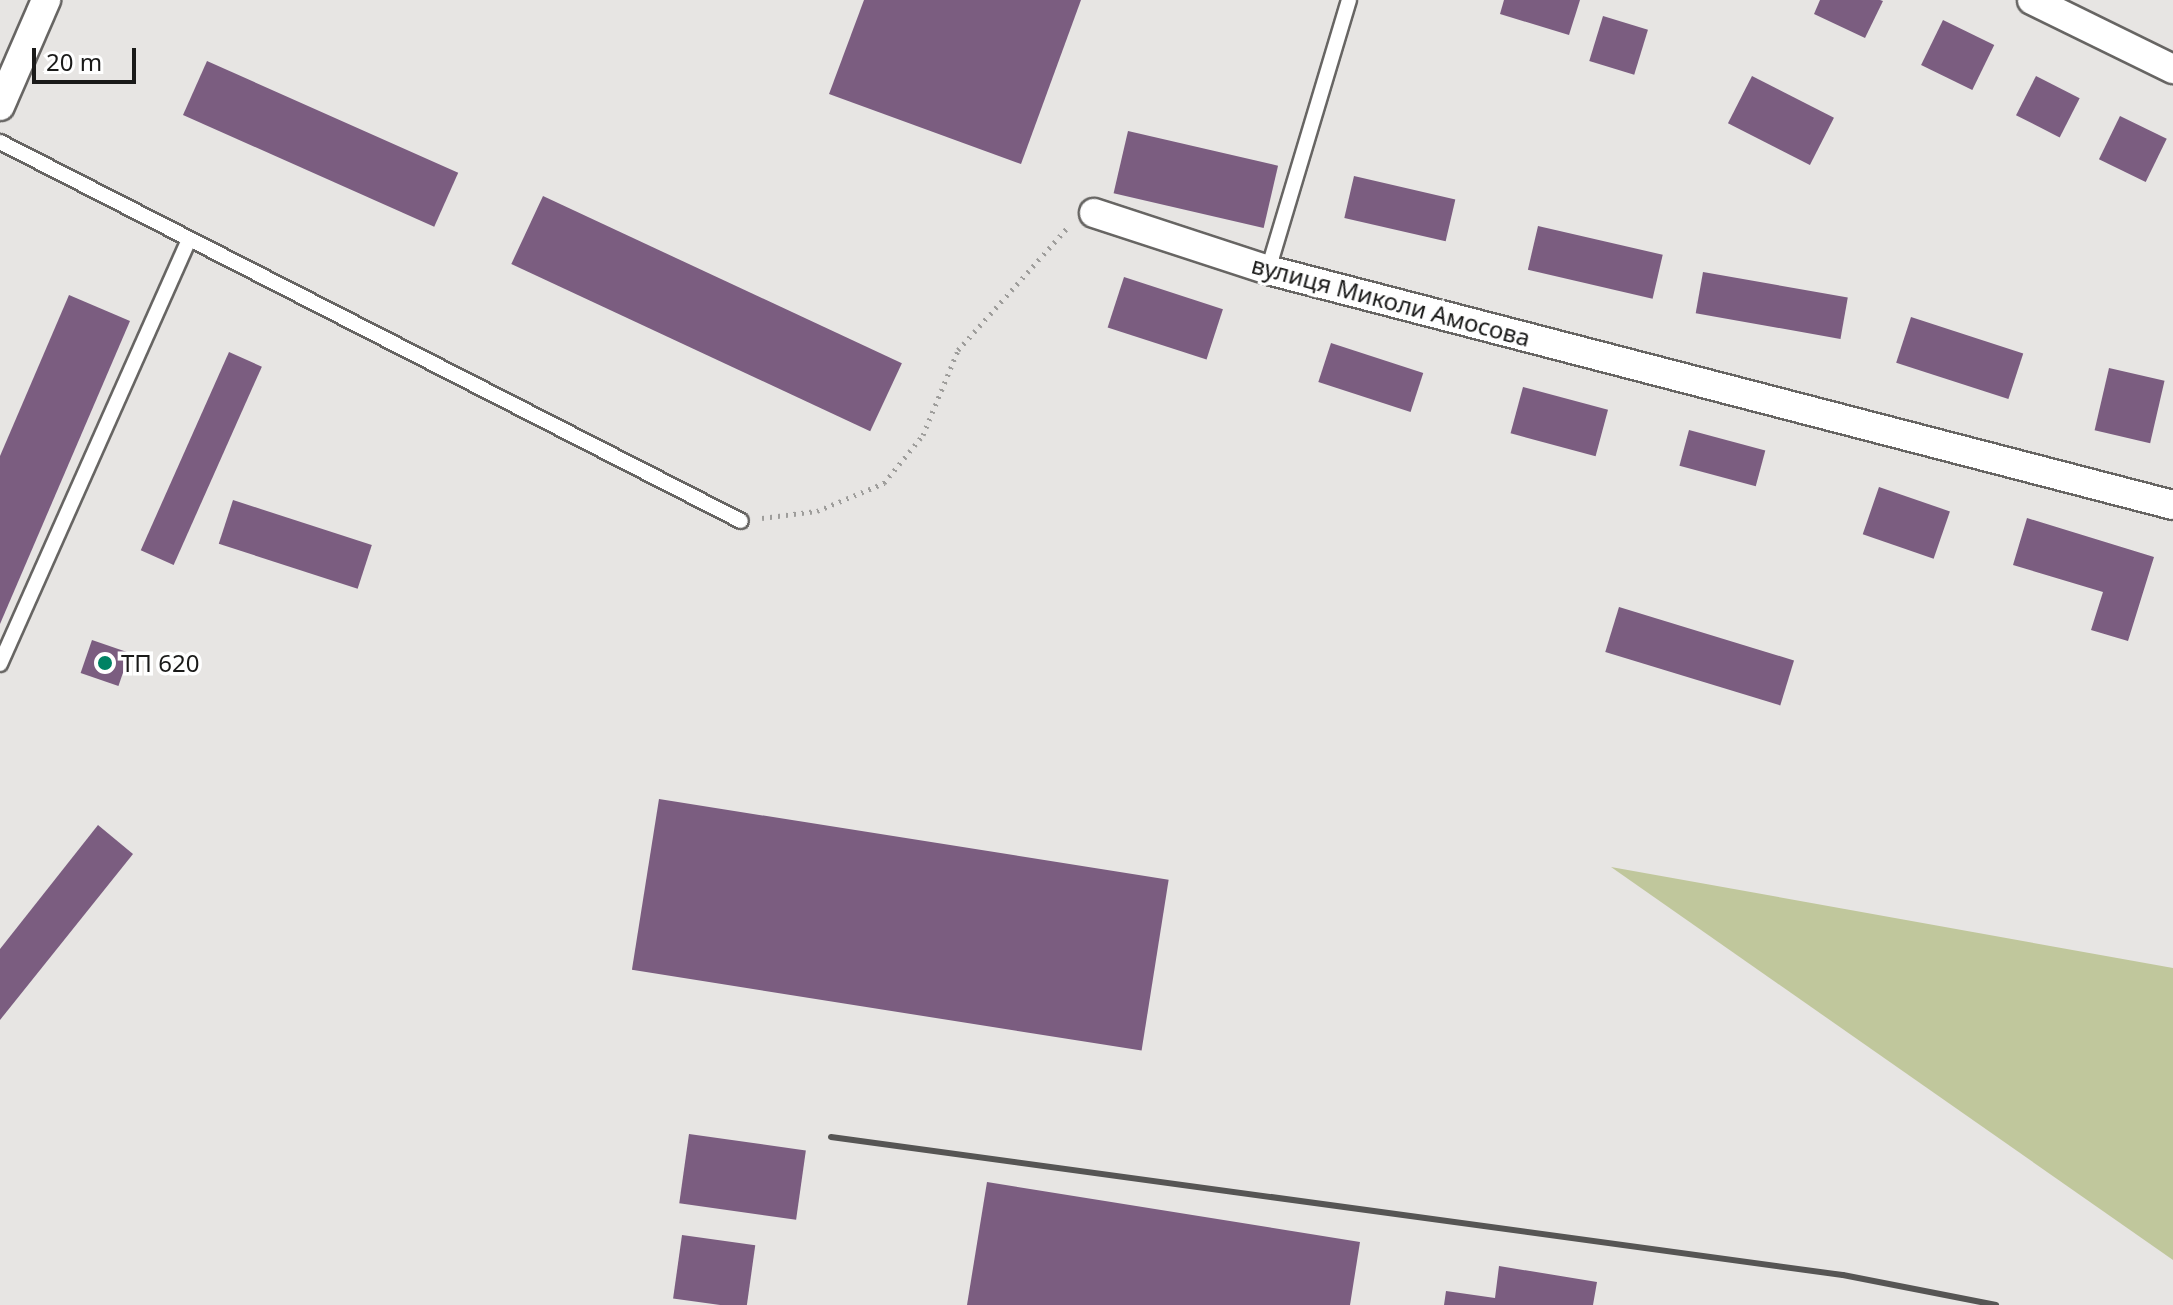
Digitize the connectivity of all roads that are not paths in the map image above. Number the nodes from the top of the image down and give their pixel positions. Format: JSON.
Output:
{"nodes":[{"id":1,"x":46,"y":0,"type":"edge"},
{"id":2,"x":1349,"y":0,"type":"edge"},
{"id":3,"x":2032,"y":0,"type":"edge"},
{"id":4,"x":2173,"y":69,"type":"edge"},
{"id":5,"x":0,"y":106,"type":"edge"},
{"id":6,"x":0,"y":142,"type":"edge"},
{"id":7,"x":1094,"y":213,"type":"road end"},
{"id":8,"x":188,"y":242,"type":"junction"},
{"id":9,"x":1268,"y":270,"type":"junction"},
{"id":10,"x":2173,"y":505,"type":"edge"},
{"id":11,"x":741,"y":521,"type":"road end"},
{"id":12,"x":0,"y":664,"type":"edge"}],
"edges":[{"from":1,"to":5,"type":"street"},
{"from":2,"to":9,"type":"lane"},
{"from":3,"to":4,"type":"street"},
{"from":6,"to":8,"type":"lane"},
{"from":7,"to":9,"type":"street","name":"вулиця Миколи Амосова"},
{"from":8,"to":11,"type":"lane"},
{"from":8,"to":12,"type":"lane"},
{"from":9,"to":10,"type":"street","name":"вулиця Миколи Амосова"}]}
